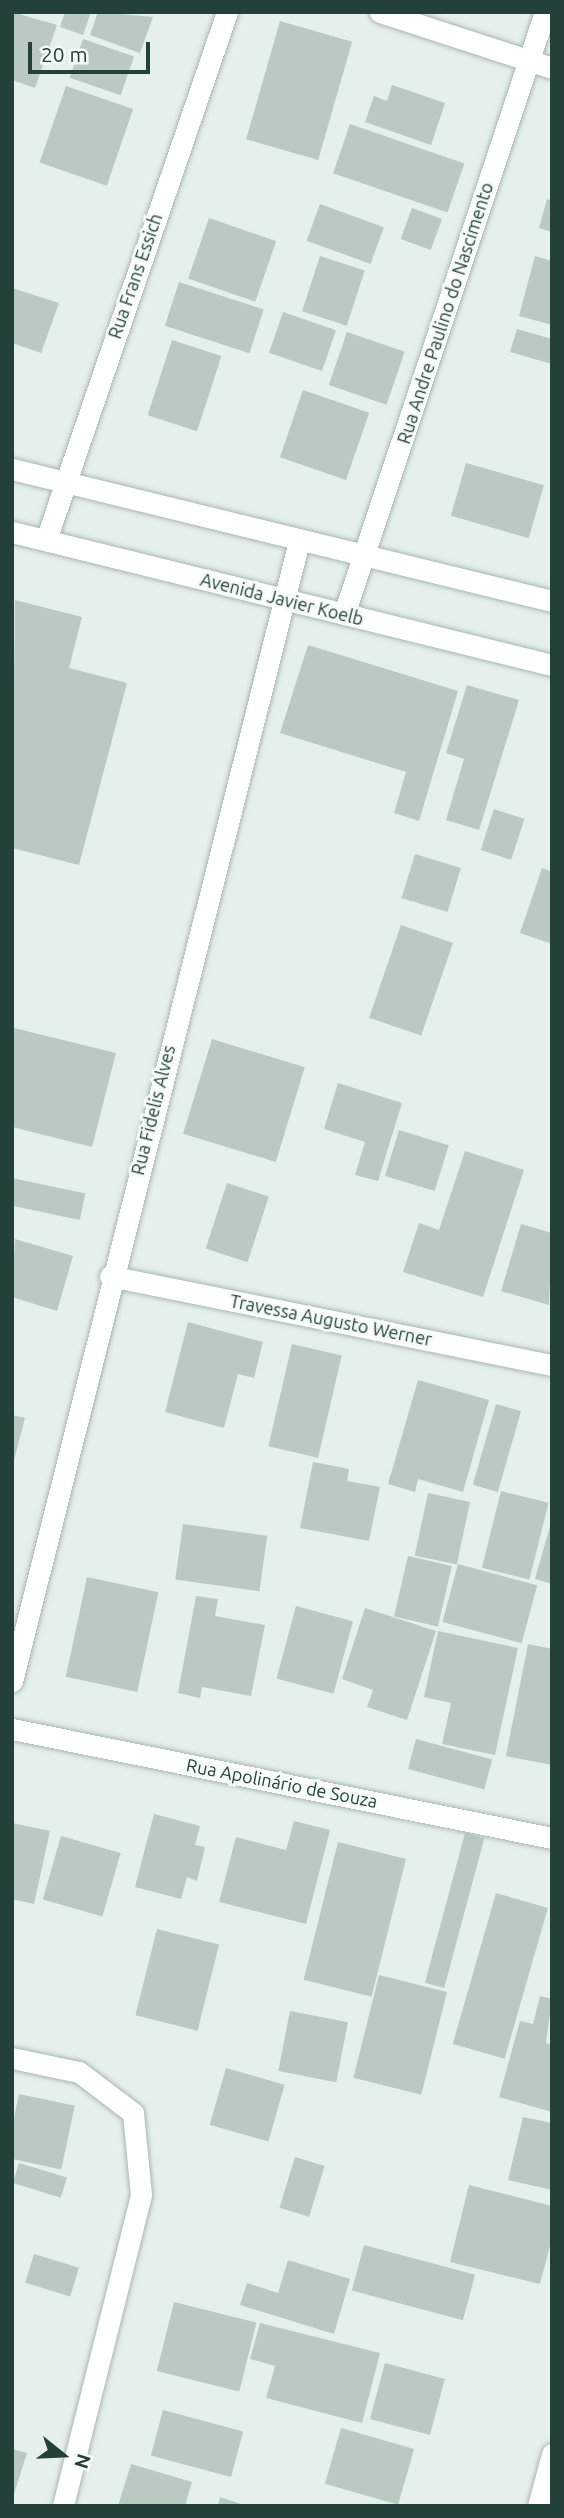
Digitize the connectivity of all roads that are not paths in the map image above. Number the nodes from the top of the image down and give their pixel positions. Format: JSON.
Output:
{"nodes":[{"id":1,"x":227,"y":12,"type":"edge"},
{"id":2,"x":380,"y":12,"type":"edge"},
{"id":3,"x":545,"y":12,"type":"edge"},
{"id":4,"x":529,"y":61,"type":"junction"},
{"id":5,"x":552,"y":68,"type":"edge"},
{"id":6,"x":12,"y":469,"type":"edge"},
{"id":7,"x":63,"y":482,"type":"junction"},
{"id":8,"x":12,"y":532,"type":"edge"},
{"id":9,"x":46,"y":540,"type":"junction"},
{"id":10,"x":299,"y":541,"type":"junction"},
{"id":11,"x":364,"y":555,"type":"junction"},
{"id":12,"x":284,"y":600,"type":"junction"},
{"id":13,"x":552,"y":601,"type":"edge"},
{"id":14,"x":344,"y":614,"type":"junction"},
{"id":15,"x":552,"y":665,"type":"edge"},
{"id":16,"x":110,"y":1276,"type":"junction"},
{"id":17,"x":552,"y":1365,"type":"edge"},
{"id":18,"x":12,"y":1681,"type":"edge"},
{"id":19,"x":12,"y":1729,"type":"edge"},
{"id":20,"x":552,"y":1838,"type":"edge"},
{"id":21,"x":12,"y":2058,"type":"edge"},
{"id":22,"x":552,"y":2454,"type":"edge"},
{"id":23,"x":63,"y":2506,"type":"edge"},
{"id":24,"x":538,"y":2506,"type":"edge"}],
"edges":[{"from":1,"to":7,"type":"street","name":"Rua Frans Essich"},
{"from":2,"to":4,"type":"street"},
{"from":3,"to":4,"type":"street","name":"Rua Andre Paulino do Nascimento"},
{"from":4,"to":5,"type":"street"},
{"from":4,"to":11,"type":"street","name":"Rua Andre Paulino do Nascimento"},
{"from":6,"to":7,"type":"street"},
{"from":7,"to":9,"type":"street","name":"Rua Frans Essich"},
{"from":7,"to":10,"type":"street"},
{"from":8,"to":9,"type":"street","name":"Avenida Javier Koelb"},
{"from":9,"to":12,"type":"street","name":"Avenida Javier Koelb"},
{"from":10,"to":11,"type":"street"},
{"from":10,"to":12,"type":"street","name":"Rua Fidelis Alves"},
{"from":11,"to":13,"type":"street"},
{"from":11,"to":14,"type":"street","name":"Rua Andre Paulino do Nascimento"},
{"from":12,"to":14,"type":"street","name":"Avenida Javier Koelb"},
{"from":12,"to":16,"type":"street","name":"Rua Fidelis Alves"},
{"from":14,"to":15,"type":"street","name":"Avenida Javier Koelb"},
{"from":16,"to":17,"type":"street","name":"Travessa Augusto Werner"},
{"from":16,"to":18,"type":"street","name":"Rua Fidelis Alves"},
{"from":19,"to":20,"type":"street","name":"Rua Apolinário de Souza"},
{"from":21,"to":23,"type":"street"},
{"from":22,"to":24,"type":"street"}]}
